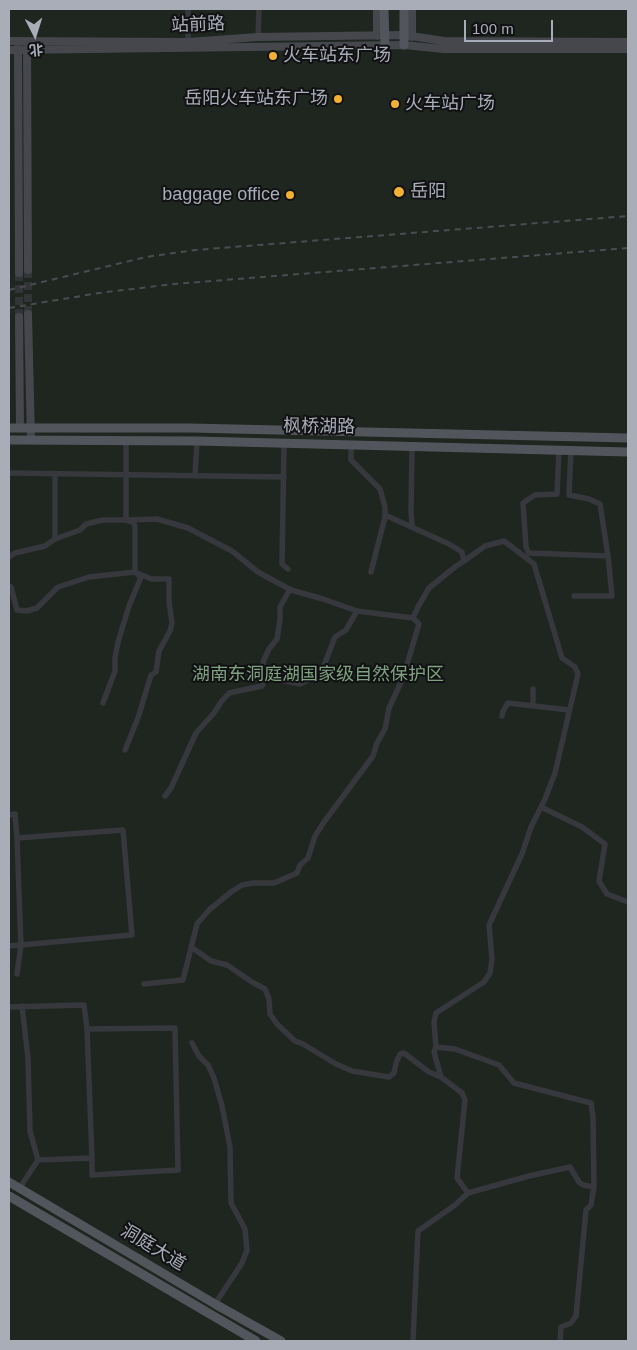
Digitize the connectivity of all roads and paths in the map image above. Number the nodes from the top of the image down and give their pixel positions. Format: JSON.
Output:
{"nodes":[{"id":1,"x":188,"y":9,"type":"edge"},
{"id":2,"x":258,"y":9,"type":"edge"},
{"id":3,"x":377,"y":9,"type":"edge"},
{"id":4,"x":384,"y":9,"type":"edge"},
{"id":5,"x":404,"y":9,"type":"edge"},
{"id":6,"x":412,"y":9,"type":"edge"},
{"id":7,"x":381,"y":36,"type":"junction"},
{"id":8,"x":408,"y":36,"type":"junction"},
{"id":9,"x":258,"y":37,"type":"junction"},
{"id":10,"x":9,"y":41,"type":"edge"},
{"id":11,"x":22,"y":41,"type":"junction"},
{"id":12,"x":188,"y":42,"type":"junction"},
{"id":13,"x":628,"y":42,"type":"edge"},
{"id":14,"x":404,"y":45,"type":"junction"},
{"id":15,"x":385,"y":46,"type":"junction"},
{"id":16,"x":628,"y":49,"type":"edge"},
{"id":17,"x":9,"y":50,"type":"edge"},
{"id":18,"x":22,"y":50,"type":"junction"},
{"id":19,"x":28,"y":270,"type":"tunnel mouth"},
{"id":20,"x":20,"y":273,"type":"tunnel mouth"},
{"id":21,"x":28,"y":314,"type":"tunnel mouth"},
{"id":22,"x":19,"y":317,"type":"tunnel mouth"},
{"id":23,"x":9,"y":428,"type":"edge"},
{"id":24,"x":20,"y":428,"type":"junction"},
{"id":25,"x":30,"y":428,"type":"junction"},
{"id":26,"x":628,"y":438,"type":"edge"},
{"id":27,"x":31,"y":439,"type":"junction"},
{"id":28,"x":9,"y":440,"type":"edge"},
{"id":29,"x":126,"y":440,"type":"junction"},
{"id":30,"x":196,"y":440,"type":"junction"},
{"id":31,"x":284,"y":443,"type":"junction"},
{"id":32,"x":351,"y":444,"type":"junction"},
{"id":33,"x":412,"y":446,"type":"junction"},
{"id":34,"x":559,"y":450,"type":"junction"},
{"id":35,"x":571,"y":450,"type":"junction"},
{"id":36,"x":628,"y":452,"type":"edge"},
{"id":37,"x":9,"y":473,"type":"edge"},
{"id":38,"x":55,"y":474,"type":"junction"},
{"id":39,"x":126,"y":475,"type":"junction"},
{"id":40,"x":195,"y":476,"type":"junction"},
{"id":41,"x":284,"y":477,"type":"junction"},
{"id":42,"x":557,"y":494,"type":"junction"},
{"id":43,"x":571,"y":495,"type":"junction"},
{"id":44,"x":385,"y":515,"type":"junction"},
{"id":45,"x":126,"y":520,"type":"junction"},
{"id":46,"x":412,"y":526,"type":"junction"},
{"id":47,"x":56,"y":539,"type":"junction"},
{"id":48,"x":608,"y":556,"type":"junction"},
{"id":49,"x":9,"y":557,"type":"edge"},
{"id":50,"x":464,"y":561,"type":"junction"},
{"id":51,"x":288,"y":569,"type":"dead end"},
{"id":52,"x":135,"y":572,"type":"junction"},
{"id":53,"x":371,"y":572,"type":"dead end"},
{"id":54,"x":9,"y":586,"type":"edge"},
{"id":55,"x":290,"y":589,"type":"junction"},
{"id":56,"x":574,"y":596,"type":"dead end"},
{"id":57,"x":357,"y":611,"type":"junction"},
{"id":58,"x":413,"y":618,"type":"junction"},
{"id":59,"x":264,"y":680,"type":"junction"},
{"id":60,"x":533,"y":690,"type":"dead end"},
{"id":61,"x":103,"y":703,"type":"dead end"},
{"id":62,"x":533,"y":706,"type":"junction"},
{"id":63,"x":569,"y":710,"type":"junction"},
{"id":64,"x":502,"y":716,"type":"dead end"},
{"id":65,"x":125,"y":750,"type":"dead end"},
{"id":66,"x":165,"y":796,"type":"dead end"},
{"id":67,"x":541,"y":807,"type":"junction"},
{"id":68,"x":9,"y":815,"type":"edge"},
{"id":69,"x":17,"y":838,"type":"junction"},
{"id":70,"x":628,"y":902,"type":"edge"},
{"id":71,"x":21,"y":945,"type":"junction"},
{"id":72,"x":9,"y":946,"type":"edge"},
{"id":73,"x":191,"y":947,"type":"junction"},
{"id":74,"x":17,"y":974,"type":"dead end"},
{"id":75,"x":144,"y":984,"type":"dead end"},
{"id":76,"x":22,"y":1006,"type":"junction"},
{"id":77,"x":9,"y":1007,"type":"edge"},
{"id":78,"x":87,"y":1029,"type":"junction"},
{"id":79,"x":192,"y":1043,"type":"dead end"},
{"id":80,"x":436,"y":1048,"type":"junction"},
{"id":81,"x":440,"y":1077,"type":"junction"},
{"id":82,"x":92,"y":1158,"type":"junction"},
{"id":83,"x":38,"y":1160,"type":"junction"},
{"id":84,"x":9,"y":1182,"type":"edge"},
{"id":85,"x":594,"y":1187,"type":"junction"},
{"id":86,"x":19,"y":1188,"type":"junction"},
{"id":87,"x":468,"y":1194,"type":"junction"},
{"id":88,"x":9,"y":1196,"type":"edge"},
{"id":89,"x":215,"y":1304,"type":"junction"},
{"id":90,"x":256,"y":1341,"type":"edge"},
{"id":91,"x":281,"y":1341,"type":"edge"},
{"id":92,"x":414,"y":1341,"type":"edge"},
{"id":93,"x":560,"y":1341,"type":"edge"}],
"edges":[{"from":1,"to":12,"type":"street"},
{"from":2,"to":9,"type":"street"},
{"from":3,"to":7,"type":"main road"},
{"from":4,"to":7,"type":"main road"},
{"from":5,"to":8,"type":"main road"},
{"from":6,"to":8,"type":"main road"},
{"from":7,"to":8,"type":"main road","name":"站前路"},
{"from":7,"to":9,"type":"main road","name":"站前路"},
{"from":7,"to":15,"type":"main road"},
{"from":8,"to":13,"type":"main road","name":"站前路"},
{"from":8,"to":14,"type":"main road"},
{"from":9,"to":12,"type":"main road","name":"站前路"},
{"from":10,"to":11,"type":"main road","name":"站前路"},
{"from":11,"to":12,"type":"main road","name":"站前路"},
{"from":11,"to":18,"type":"main road"},
{"from":14,"to":15,"type":"main road","name":"站前路"},
{"from":14,"to":16,"type":"main road","name":"站前路"},
{"from":15,"to":18,"type":"main road","name":"站前路"},
{"from":17,"to":18,"type":"main road","name":"站前路"},
{"from":18,"to":19,"type":"main road"},
{"from":18,"to":20,"type":"main road"},
{"from":21,"to":25,"type":"main road"},
{"from":22,"to":24,"type":"main road"},
{"from":23,"to":24,"type":"main road","name":"枫桥湖路"},
{"from":24,"to":25,"type":"main road","name":"枫桥湖路"},
{"from":25,"to":26,"type":"main road","name":"枫桥湖路"},
{"from":25,"to":27,"type":"main road"},
{"from":27,"to":28,"type":"main road","name":"枫桥湖路"},
{"from":27,"to":29,"type":"main road","name":"枫桥湖路"},
{"from":29,"to":30,"type":"main road","name":"枫桥湖路"},
{"from":29,"to":39,"type":"street"},
{"from":30,"to":31,"type":"main road","name":"枫桥湖路"},
{"from":30,"to":40,"type":"street"},
{"from":31,"to":32,"type":"main road","name":"枫桥湖路"},
{"from":31,"to":41,"type":"street"},
{"from":32,"to":33,"type":"main road","name":"枫桥湖路"},
{"from":32,"to":44,"type":"street"},
{"from":33,"to":34,"type":"main road","name":"枫桥湖路"},
{"from":33,"to":46,"type":"street"},
{"from":34,"to":35,"type":"main road","name":"枫桥湖路"},
{"from":34,"to":42,"type":"street"},
{"from":35,"to":36,"type":"main road","name":"枫桥湖路"},
{"from":35,"to":43,"type":"street"},
{"from":37,"to":38,"type":"street"},
{"from":38,"to":39,"type":"street"},
{"from":38,"to":47,"type":"street"},
{"from":39,"to":40,"type":"street"},
{"from":39,"to":45,"type":"street"},
{"from":40,"to":41,"type":"street"},
{"from":41,"to":51,"type":"street"},
{"from":42,"to":43,"type":"street"},
{"from":42,"to":48,"type":"street"},
{"from":43,"to":48,"type":"street"},
{"from":44,"to":46,"type":"street"},
{"from":44,"to":53,"type":"street"},
{"from":45,"to":47,"type":"street"},
{"from":45,"to":52,"type":"street"},
{"from":45,"to":55,"type":"street"},
{"from":46,"to":50,"type":"street"},
{"from":47,"to":49,"type":"street"},
{"from":48,"to":56,"type":"street"},
{"from":50,"to":58,"type":"street"},
{"from":50,"to":63,"type":"street"},
{"from":52,"to":54,"type":"street"},
{"from":52,"to":61,"type":"street"},
{"from":52,"to":65,"type":"street"},
{"from":55,"to":57,"type":"street"},
{"from":55,"to":59,"type":"street"},
{"from":57,"to":58,"type":"street"},
{"from":57,"to":59,"type":"street"},
{"from":58,"to":73,"type":"street"},
{"from":59,"to":66,"type":"street"},
{"from":60,"to":62,"type":"street"},
{"from":62,"to":63,"type":"street"},
{"from":62,"to":64,"type":"street"},
{"from":63,"to":67,"type":"street"},
{"from":67,"to":70,"type":"street"},
{"from":67,"to":80,"type":"street"},
{"from":68,"to":69,"type":"street"},
{"from":69,"to":71,"type":"street"},
{"from":69,"to":71,"type":"street"},
{"from":71,"to":72,"type":"street"},
{"from":71,"to":74,"type":"street"},
{"from":73,"to":75,"type":"street"},
{"from":73,"to":81,"type":"street"},
{"from":76,"to":77,"type":"street"},
{"from":76,"to":78,"type":"street"},
{"from":76,"to":83,"type":"street"},
{"from":78,"to":82,"type":"street"},
{"from":78,"to":82,"type":"street"},
{"from":79,"to":89,"type":"street"},
{"from":80,"to":81,"type":"street"},
{"from":80,"to":85,"type":"street"},
{"from":81,"to":87,"type":"street"},
{"from":82,"to":83,"type":"street"},
{"from":83,"to":86,"type":"street"},
{"from":84,"to":86,"type":"main road","name":"洞庭大道"},
{"from":85,"to":87,"type":"street"},
{"from":85,"to":93,"type":"street"},
{"from":86,"to":89,"type":"main road","name":"洞庭大道"},
{"from":87,"to":92,"type":"street"},
{"from":88,"to":90,"type":"main road","name":"洞庭大道"},
{"from":89,"to":91,"type":"main road","name":"洞庭大道"}]}
